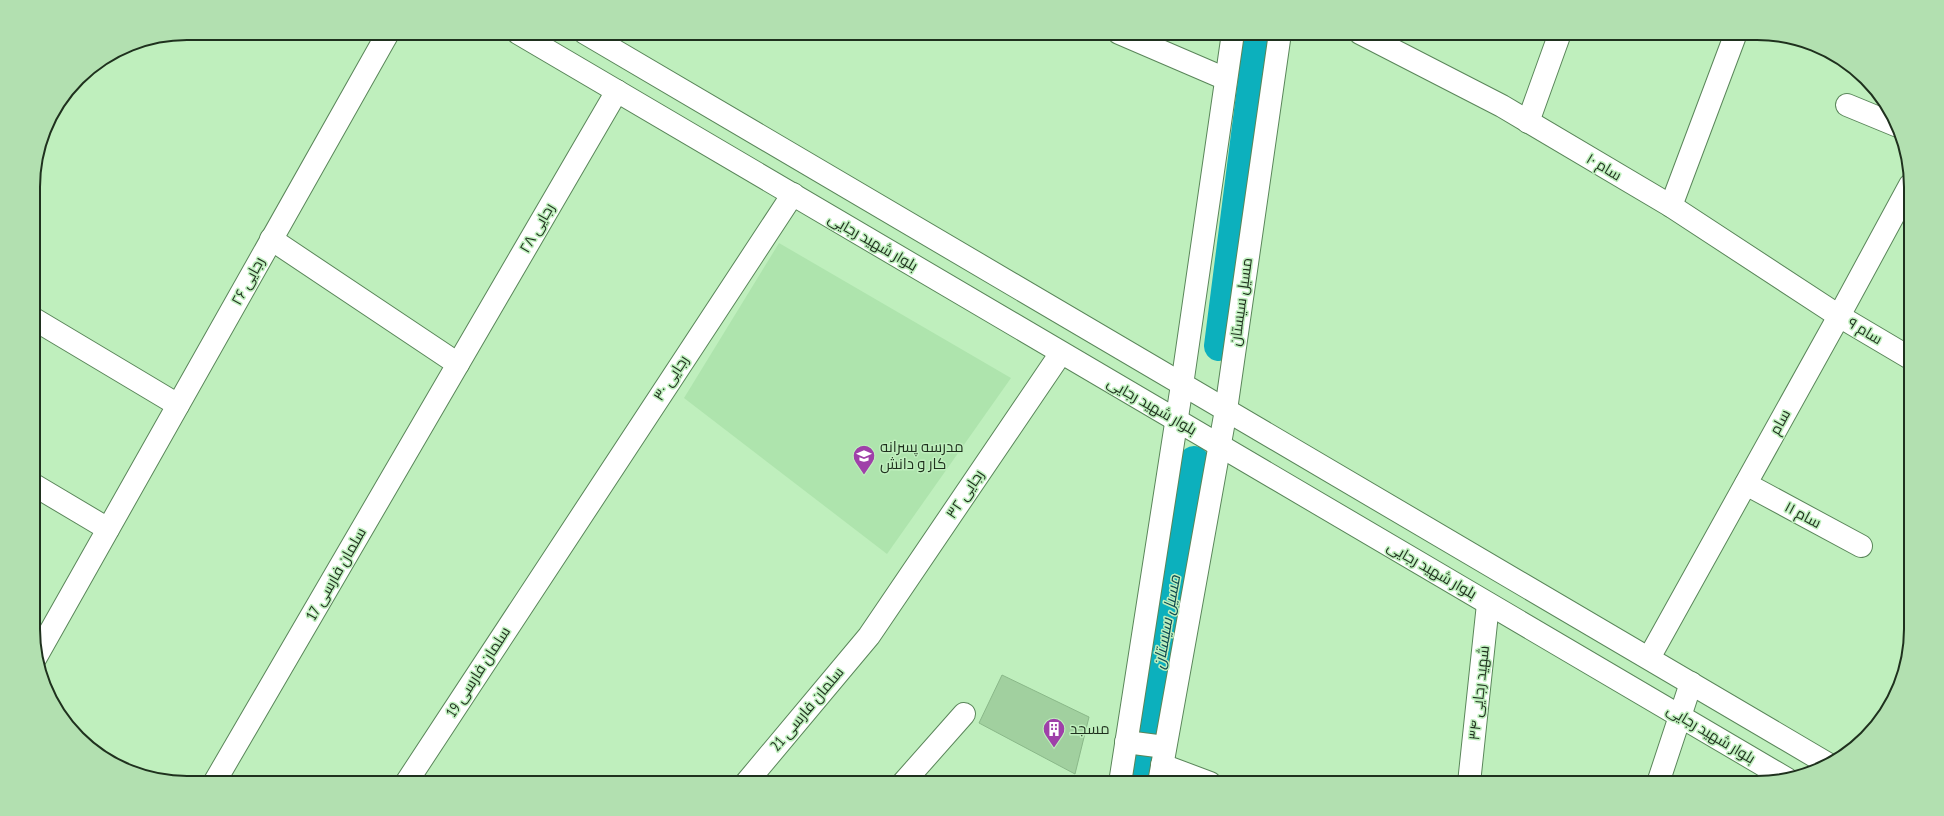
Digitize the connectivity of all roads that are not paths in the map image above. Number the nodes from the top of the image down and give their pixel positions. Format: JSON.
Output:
{"nodes":[{"id":1,"x":384,"y":40,"type":"edge"},
{"id":2,"x":530,"y":40,"type":"edge"},
{"id":3,"x":597,"y":40,"type":"edge"},
{"id":4,"x":1136,"y":40,"type":"edge"},
{"id":5,"x":1232,"y":40,"type":"edge"},
{"id":6,"x":1279,"y":40,"type":"edge"},
{"id":7,"x":1374,"y":40,"type":"edge"},
{"id":8,"x":1557,"y":40,"type":"edge"},
{"id":9,"x":1733,"y":40,"type":"edge"},
{"id":10,"x":1226,"y":78,"type":"junction"},
{"id":11,"x":617,"y":91,"type":"junction"},
{"id":12,"x":1847,"y":105,"type":"dead end"},
{"id":13,"x":1528,"y":122,"type":"junction"},
{"id":14,"x":1889,"y":122,"type":"edge"},
{"id":15,"x":793,"y":194,"type":"junction"},
{"id":16,"x":1904,"y":196,"type":"edge"},
{"id":17,"x":1671,"y":206,"type":"junction"},
{"id":18,"x":271,"y":239,"type":"junction"},
{"id":19,"x":1840,"y":316,"type":"junction"},
{"id":20,"x":40,"y":323,"type":"edge"},
{"id":21,"x":1061,"y":353,"type":"junction"},
{"id":22,"x":1904,"y":354,"type":"edge"},
{"id":23,"x":458,"y":364,"type":"junction"},
{"id":24,"x":1182,"y":385,"type":"junction"},
{"id":25,"x":178,"y":405,"type":"junction"},
{"id":26,"x":1226,"y":410,"type":"junction"},
{"id":27,"x":1177,"y":421,"type":"junction"},
{"id":28,"x":1220,"y":446,"type":"junction"},
{"id":29,"x":1746,"y":484,"type":"junction"},
{"id":30,"x":40,"y":489,"type":"edge"},
{"id":31,"x":108,"y":529,"type":"junction"},
{"id":32,"x":1861,"y":546,"type":"dead end"},
{"id":33,"x":550,"y":562,"type":"joint"},
{"id":34,"x":1488,"y":604,"type":"junction"},
{"id":35,"x":869,"y":636,"type":"joint"},
{"id":36,"x":41,"y":648,"type":"edge"},
{"id":37,"x":1649,"y":658,"type":"junction"},
{"id":38,"x":1691,"y":683,"type":"junction"},
{"id":39,"x":1633,"y":689,"type":"junction"},
{"id":40,"x":964,"y":714,"type":"dead end"},
{"id":41,"x":1680,"y":715,"type":"junction"},
{"id":42,"x":1126,"y":742,"type":"junction"},
{"id":43,"x":1822,"y":761,"type":"edge"},
{"id":44,"x":1162,"y":765,"type":"edge"},
{"id":45,"x":1779,"y":774,"type":"edge"},
{"id":46,"x":218,"y":776,"type":"edge"},
{"id":47,"x":411,"y":776,"type":"edge"},
{"id":48,"x":752,"y":776,"type":"edge"},
{"id":49,"x":909,"y":776,"type":"edge"},
{"id":50,"x":1121,"y":776,"type":"edge"},
{"id":51,"x":1191,"y":776,"type":"edge"},
{"id":52,"x":1470,"y":776,"type":"edge"},
{"id":53,"x":1660,"y":776,"type":"edge"}],
"edges":[{"from":1,"to":18,"type":"street","name":"رجایی ۲۶"},
{"from":2,"to":11,"type":"street","name":"بلوار شهید رجایی"},
{"from":3,"to":24,"type":"street"},
{"from":4,"to":10,"type":"street"},
{"from":5,"to":10,"type":"street"},
{"from":6,"to":26,"type":"street","name":"مسیل سیستان"},
{"from":7,"to":13,"type":"street","name":"سام ۱۰"},
{"from":8,"to":13,"type":"street"},
{"from":9,"to":17,"type":"street"},
{"from":10,"to":24,"type":"street"},
{"from":11,"to":15,"type":"street","name":"بلوار شهید رجایی"},
{"from":11,"to":23,"type":"street","name":"رجایی ۲۸"},
{"from":12,"to":14,"type":"street"},
{"from":13,"to":17,"type":"street","name":"سام ۱۰"},
{"from":15,"to":21,"type":"street","name":"بلوار شهید رجایی"},
{"from":15,"to":33,"type":"street","name":"رجایی ۳۰"},
{"from":16,"to":19,"type":"street","name":"سام"},
{"from":17,"to":19,"type":"street","name":"سام ۱۰"},
{"from":18,"to":23,"type":"street"},
{"from":18,"to":25,"type":"street","name":"رجایی ۲۶"},
{"from":19,"to":22,"type":"street","name":"سام ۹"},
{"from":19,"to":29,"type":"street","name":"سام"},
{"from":20,"to":25,"type":"street"},
{"from":21,"to":27,"type":"street","name":"بلوار شهید رجایی"},
{"from":21,"to":35,"type":"street","name":"رجایی ۳۲"},
{"from":23,"to":46,"type":"street","name":"سلمان فارسی 17"},
{"from":24,"to":26,"type":"street"},
{"from":24,"to":27,"type":"street"},
{"from":25,"to":31,"type":"street","name":"رجایی ۲۶"},
{"from":26,"to":28,"type":"street","name":"مسیل سیستان"},
{"from":26,"to":37,"type":"street"},
{"from":27,"to":28,"type":"street","name":"بلوار شهید رجایی"},
{"from":27,"to":42,"type":"street"},
{"from":28,"to":34,"type":"street","name":"بلوار شهید رجایی"},
{"from":28,"to":44,"type":"street","name":"مسیل سیستان"},
{"from":29,"to":32,"type":"street","name":"سام ۱۱"},
{"from":29,"to":37,"type":"street","name":"سام"},
{"from":30,"to":31,"type":"street"},
{"from":31,"to":36,"type":"street","name":"رجایی ۲۶"},
{"from":33,"to":47,"type":"street","name":"سلمان فارسی 19"},
{"from":34,"to":39,"type":"street","name":"بلوار شهید رجایی"},
{"from":34,"to":52,"type":"street","name":"شهید رجایی ۳۴"},
{"from":35,"to":48,"type":"street","name":"سلمان فارسی 21"},
{"from":37,"to":38,"type":"street"},
{"from":37,"to":39,"type":"street","name":"سام"},
{"from":38,"to":41,"type":"street"},
{"from":38,"to":43,"type":"street"},
{"from":39,"to":41,"type":"street","name":"بلوار شهید رجایی"},
{"from":40,"to":49,"type":"street"},
{"from":41,"to":45,"type":"street","name":"بلوار شهید رجایی"},
{"from":41,"to":53,"type":"street"},
{"from":42,"to":44,"type":"street"},
{"from":42,"to":50,"type":"street"},
{"from":44,"to":51,"type":"street"}]}
